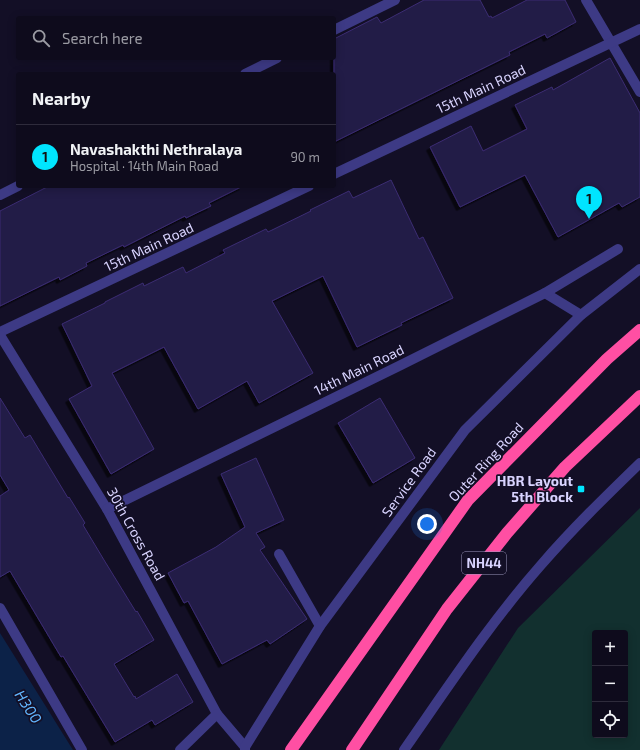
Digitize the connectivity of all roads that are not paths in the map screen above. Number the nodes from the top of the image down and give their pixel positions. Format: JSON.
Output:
{"nodes":[{"id":1,"x":395,"y":0,"type":"edge"},
{"id":2,"x":586,"y":0,"type":"edge"},
{"id":3,"x":336,"y":29,"type":"edge"},
{"id":4,"x":640,"y":29,"type":"edge"},
{"id":5,"x":611,"y":43,"type":"junction"},
{"id":6,"x":274,"y":60,"type":"edge"},
{"id":7,"x":249,"y":72,"type":"edge"},
{"id":8,"x":640,"y":92,"type":"edge"},
{"id":9,"x":336,"y":173,"type":"edge"},
{"id":10,"x":16,"y":187,"type":"edge"},
{"id":11,"x":306,"y":188,"type":"edge"},
{"id":12,"x":0,"y":195,"type":"edge"},
{"id":13,"x":618,"y":249,"type":"dead end"},
{"id":14,"x":640,"y":269,"type":"edge"},
{"id":15,"x":545,"y":293,"type":"junction"},
{"id":16,"x":581,"y":315,"type":"junction"},
{"id":17,"x":640,"y":330,"type":"edge"},
{"id":18,"x":0,"y":334,"type":"edge"},
{"id":19,"x":640,"y":396,"type":"edge"},
{"id":20,"x":640,"y":463,"type":"edge"},
{"id":21,"x":107,"y":509,"type":"junction"},
{"id":22,"x":279,"y":554,"type":"dead end"},
{"id":23,"x":0,"y":608,"type":"edge"},
{"id":24,"x":320,"y":626,"type":"junction"},
{"id":25,"x":217,"y":714,"type":"junction"},
{"id":26,"x":245,"y":749,"type":"edge"},
{"id":27,"x":82,"y":750,"type":"edge"},
{"id":28,"x":180,"y":750,"type":"edge"},
{"id":29,"x":291,"y":750,"type":"edge"},
{"id":30,"x":352,"y":750,"type":"edge"},
{"id":31,"x":404,"y":750,"type":"edge"}],
"edges":[{"from":1,"to":3,"type":"street"},
{"from":2,"to":5,"type":"street"},
{"from":4,"to":5,"type":"street","name":"15th Main Road"},
{"from":5,"to":8,"type":"street"},
{"from":5,"to":9,"type":"street","name":"15th Main Road"},
{"from":6,"to":7,"type":"street"},
{"from":10,"to":12,"type":"street"},
{"from":11,"to":18,"type":"street","name":"15th Main Road"},
{"from":13,"to":15,"type":"street","name":"14th Main Road"},
{"from":14,"to":16,"type":"street","name":"Service Road"},
{"from":15,"to":16,"type":"street"},
{"from":15,"to":21,"type":"street","name":"14th Main Road"},
{"from":16,"to":24,"type":"street","name":"Service Road"},
{"from":17,"to":29,"type":"highway","name":"Outer Ring Road"},
{"from":18,"to":21,"type":"street","name":"30th Cross Road"},
{"from":19,"to":30,"type":"highway","number":"NH44"},
{"from":20,"to":31,"type":"street"},
{"from":21,"to":25,"type":"street","name":"30th Cross Road"},
{"from":22,"to":24,"type":"street"},
{"from":23,"to":27,"type":"street"},
{"from":24,"to":26,"type":"street","name":"Service Road"},
{"from":25,"to":26,"type":"street","name":"30th Cross Road"},
{"from":25,"to":28,"type":"street"}]}
